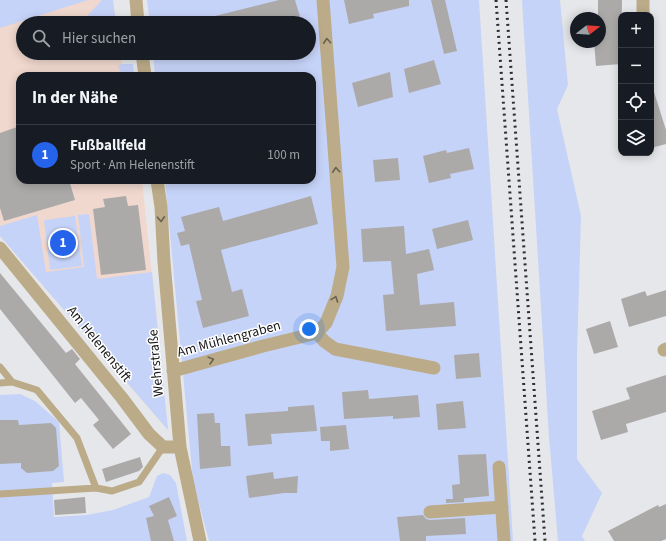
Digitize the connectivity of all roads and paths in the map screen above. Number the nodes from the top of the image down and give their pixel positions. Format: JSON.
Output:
{"nodes":[{"id":1,"x":136,"y":0,"type":"edge"},
{"id":2,"x":323,"y":0,"type":"edge"},
{"id":3,"x":643,"y":0,"type":"edge"},
{"id":4,"x":643,"y":12,"type":"edge"},
{"id":5,"x":137,"y":16,"type":"edge"},
{"id":6,"x":143,"y":60,"type":"edge"},
{"id":7,"x":144,"y":72,"type":"edge"},
{"id":8,"x":157,"y":184,"type":"edge"},
{"id":9,"x":0,"y":248,"type":"edge"},
{"id":10,"x":317,"y":333,"type":"junction"},
{"id":11,"x":0,"y":367,"type":"edge"},
{"id":12,"x":434,"y":368,"type":"dead end"},
{"id":13,"x":173,"y":371,"type":"junction"},
{"id":14,"x":12,"y":382,"type":"junction"},
{"id":15,"x":0,"y":383,"type":"edge"},
{"id":16,"x":163,"y":447,"type":"junction"},
{"id":17,"x":180,"y":447,"type":"junction"},
{"id":18,"x":499,"y":467,"type":"dead end"},
{"id":19,"x":96,"y":488,"type":"junction"},
{"id":20,"x":0,"y":494,"type":"edge"},
{"id":21,"x":502,"y":507,"type":"junction"},
{"id":22,"x":430,"y":512,"type":"dead end"},
{"id":23,"x":200,"y":541,"type":"edge"},
{"id":24,"x":504,"y":541,"type":"edge"}],
"edges":[{"from":1,"to":5,"type":"street"},
{"from":10,"to":2,"type":"street","one_way":true},
{"from":3,"to":4,"type":"street"},
{"from":6,"to":7,"type":"street"},
{"from":8,"to":13,"type":"street","name":"Wehrstraße","one_way":true},
{"from":9,"to":16,"type":"street","name":"Am Helenenstift"},
{"from":10,"to":12,"type":"street"},
{"from":13,"to":10,"type":"street","name":"Am Mühlengraben","one_way":true},
{"from":11,"to":14,"type":"lane"},
{"from":13,"to":17,"type":"street","name":"Wehrstraße"},
{"from":14,"to":15,"type":"lane"},
{"from":14,"to":19,"type":"lane"},
{"from":16,"to":17,"type":"street"},
{"from":16,"to":19,"type":"lane"},
{"from":17,"to":23,"type":"street","name":"Wehrstraße"},
{"from":18,"to":21,"type":"street"},
{"from":19,"to":20,"type":"lane"},
{"from":21,"to":22,"type":"street"},
{"from":21,"to":24,"type":"street"}]}
